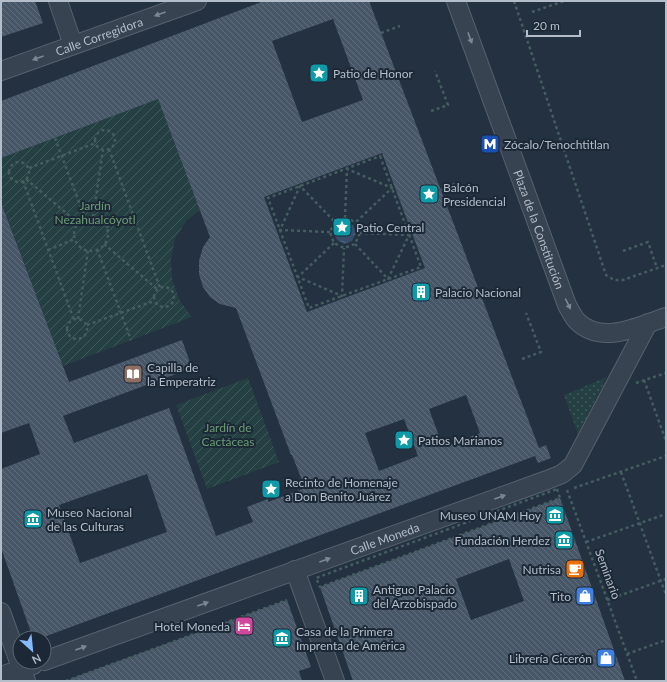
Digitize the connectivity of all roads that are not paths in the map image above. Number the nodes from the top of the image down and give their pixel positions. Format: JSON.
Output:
{"nodes":[{"id":1,"x":58,"y":1,"type":"edge"},
{"id":2,"x":197,"y":1,"type":"edge"},
{"id":3,"x":456,"y":1,"type":"edge"},
{"id":4,"x":73,"y":45,"type":"junction"},
{"id":5,"x":1,"y":71,"type":"edge"},
{"id":6,"x":666,"y":317,"type":"edge"},
{"id":7,"x":648,"y":323,"type":"junction"},
{"id":8,"x":295,"y":570,"type":"junction"},
{"id":9,"x":1,"y":612,"type":"edge"},
{"id":10,"x":52,"y":658,"type":"edge"},
{"id":11,"x":23,"y":675,"type":"edge"},
{"id":12,"x":1,"y":676,"type":"edge"},
{"id":13,"x":335,"y":681,"type":"edge"}],
"edges":[{"from":1,"to":4,"type":"street"},
{"from":2,"to":4,"type":"street","name":"Calle Corregidora","one_way":true},
{"from":3,"to":7,"type":"street","name":"Plaza de la Constitución","one_way":true},
{"from":4,"to":5,"type":"street","name":"Calle Corregidora","one_way":true},
{"from":6,"to":7,"type":"street","name":"Plaza de la Constitución"},
{"from":8,"to":7,"type":"street","name":"Calle Moneda","one_way":true},
{"from":10,"to":8,"type":"street","name":"Calle Moneda","one_way":true},
{"from":8,"to":13,"type":"street"},
{"from":9,"to":11,"type":"street"},
{"from":11,"to":12,"type":"street"}]}
